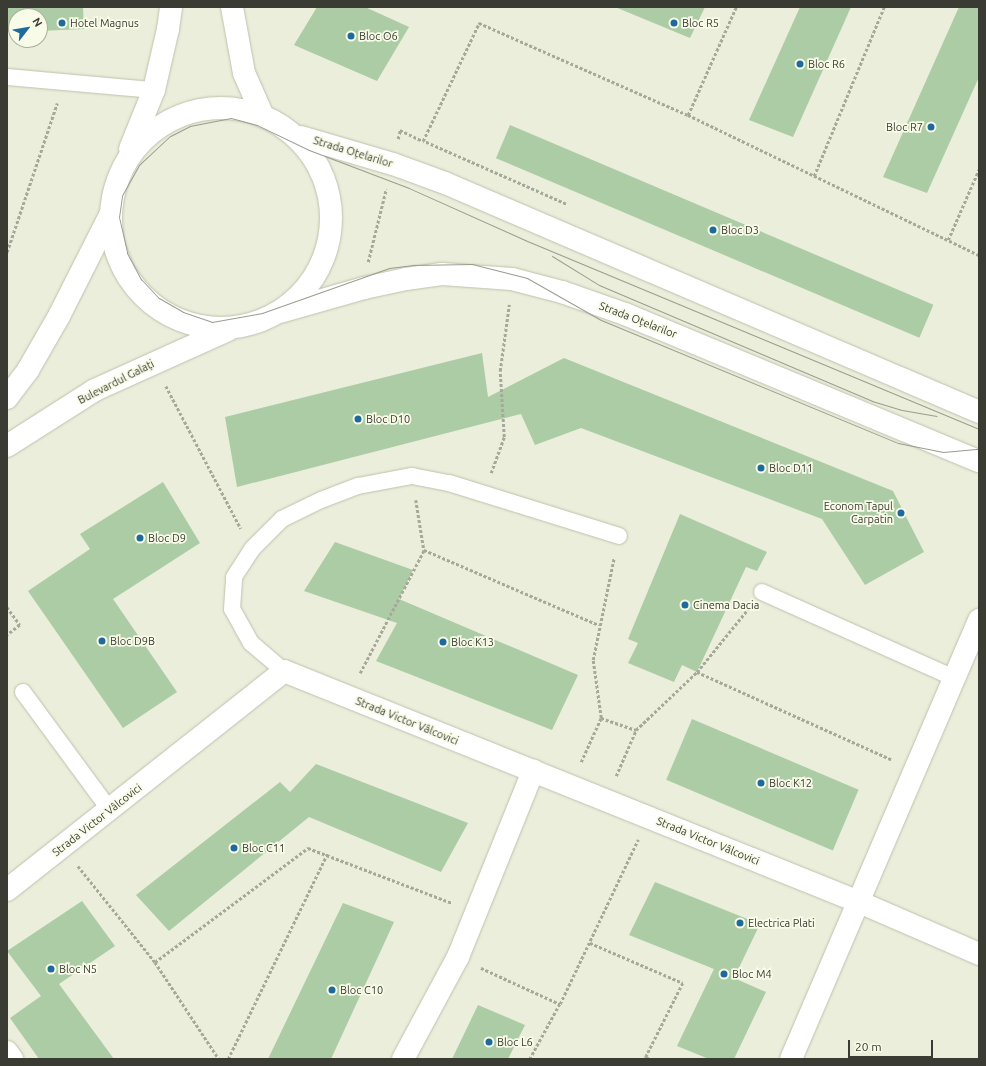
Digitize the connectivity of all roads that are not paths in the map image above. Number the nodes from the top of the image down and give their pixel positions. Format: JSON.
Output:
{"nodes":[{"id":1,"x":171,"y":7,"type":"edge"},
{"id":2,"x":232,"y":7,"type":"edge"},
{"id":3,"x":7,"y":77,"type":"edge"},
{"id":4,"x":154,"y":90,"type":"junction"},
{"id":5,"x":262,"y":114,"type":"junction"},
{"id":6,"x":301,"y":137,"type":"junction"},
{"id":7,"x":121,"y":169,"type":"junction"},
{"id":8,"x":110,"y":215,"type":"junction"},
{"id":9,"x":280,"y":312,"type":"junction"},
{"id":10,"x":231,"y":329,"type":"junction"},
{"id":11,"x":7,"y":398,"type":"edge"},
{"id":12,"x":979,"y":412,"type":"edge"},
{"id":13,"x":7,"y":446,"type":"edge"},
{"id":14,"x":979,"y":461,"type":"edge"},
{"id":15,"x":618,"y":536,"type":"road end"},
{"id":16,"x":762,"y":592,"type":"road end"},
{"id":17,"x":979,"y":620,"type":"edge"},
{"id":18,"x":284,"y":671,"type":"junction"},
{"id":19,"x":954,"y":678,"type":"junction"},
{"id":20,"x":23,"y":692,"type":"dead end"},
{"id":21,"x":532,"y":771,"type":"junction"},
{"id":22,"x":109,"y":809,"type":"junction"},
{"id":23,"x":7,"y":890,"type":"edge"},
{"id":24,"x":859,"y":902,"type":"junction"},
{"id":25,"x":979,"y":954,"type":"edge"},
{"id":26,"x":7,"y":1052,"type":"edge"},
{"id":27,"x":12,"y":1059,"type":"edge"},
{"id":28,"x":403,"y":1059,"type":"edge"},
{"id":29,"x":791,"y":1059,"type":"edge"}],
"edges":[{"from":1,"to":4,"type":"main road"},
{"from":2,"to":5,"type":"main road"},
{"from":3,"to":4,"type":"lane"},
{"from":4,"to":7,"type":"main road"},
{"from":5,"to":6,"type":"main road"},
{"from":5,"to":7,"type":"main road"},
{"from":6,"to":9,"type":"main road"},
{"from":6,"to":12,"type":"main road","name":"Strada Oțelarilor"},
{"from":7,"to":8,"type":"main road"},
{"from":8,"to":10,"type":"main road"},
{"from":8,"to":11,"type":"main road"},
{"from":9,"to":10,"type":"main road"},
{"from":9,"to":14,"type":"main road","name":"Strada Oțelarilor"},
{"from":10,"to":13,"type":"main road","name":"Bulevardul Galați"},
{"from":15,"to":18,"type":"lane"},
{"from":16,"to":19,"type":"lane"},
{"from":17,"to":19,"type":"main road"},
{"from":18,"to":21,"type":"main road","name":"Strada Victor Vâlcovici"},
{"from":18,"to":22,"type":"main road","name":"Strada Victor Vâlcovici"},
{"from":19,"to":24,"type":"main road"},
{"from":20,"to":22,"type":"lane"},
{"from":21,"to":24,"type":"main road","name":"Strada Victor Vâlcovici"},
{"from":21,"to":28,"type":"main road"},
{"from":22,"to":23,"type":"main road","name":"Strada Victor Vâlcovici"},
{"from":24,"to":25,"type":"main road","name":"Strada Victor Vâlcovici"},
{"from":24,"to":29,"type":"main road"},
{"from":26,"to":27,"type":"main road"}]}
